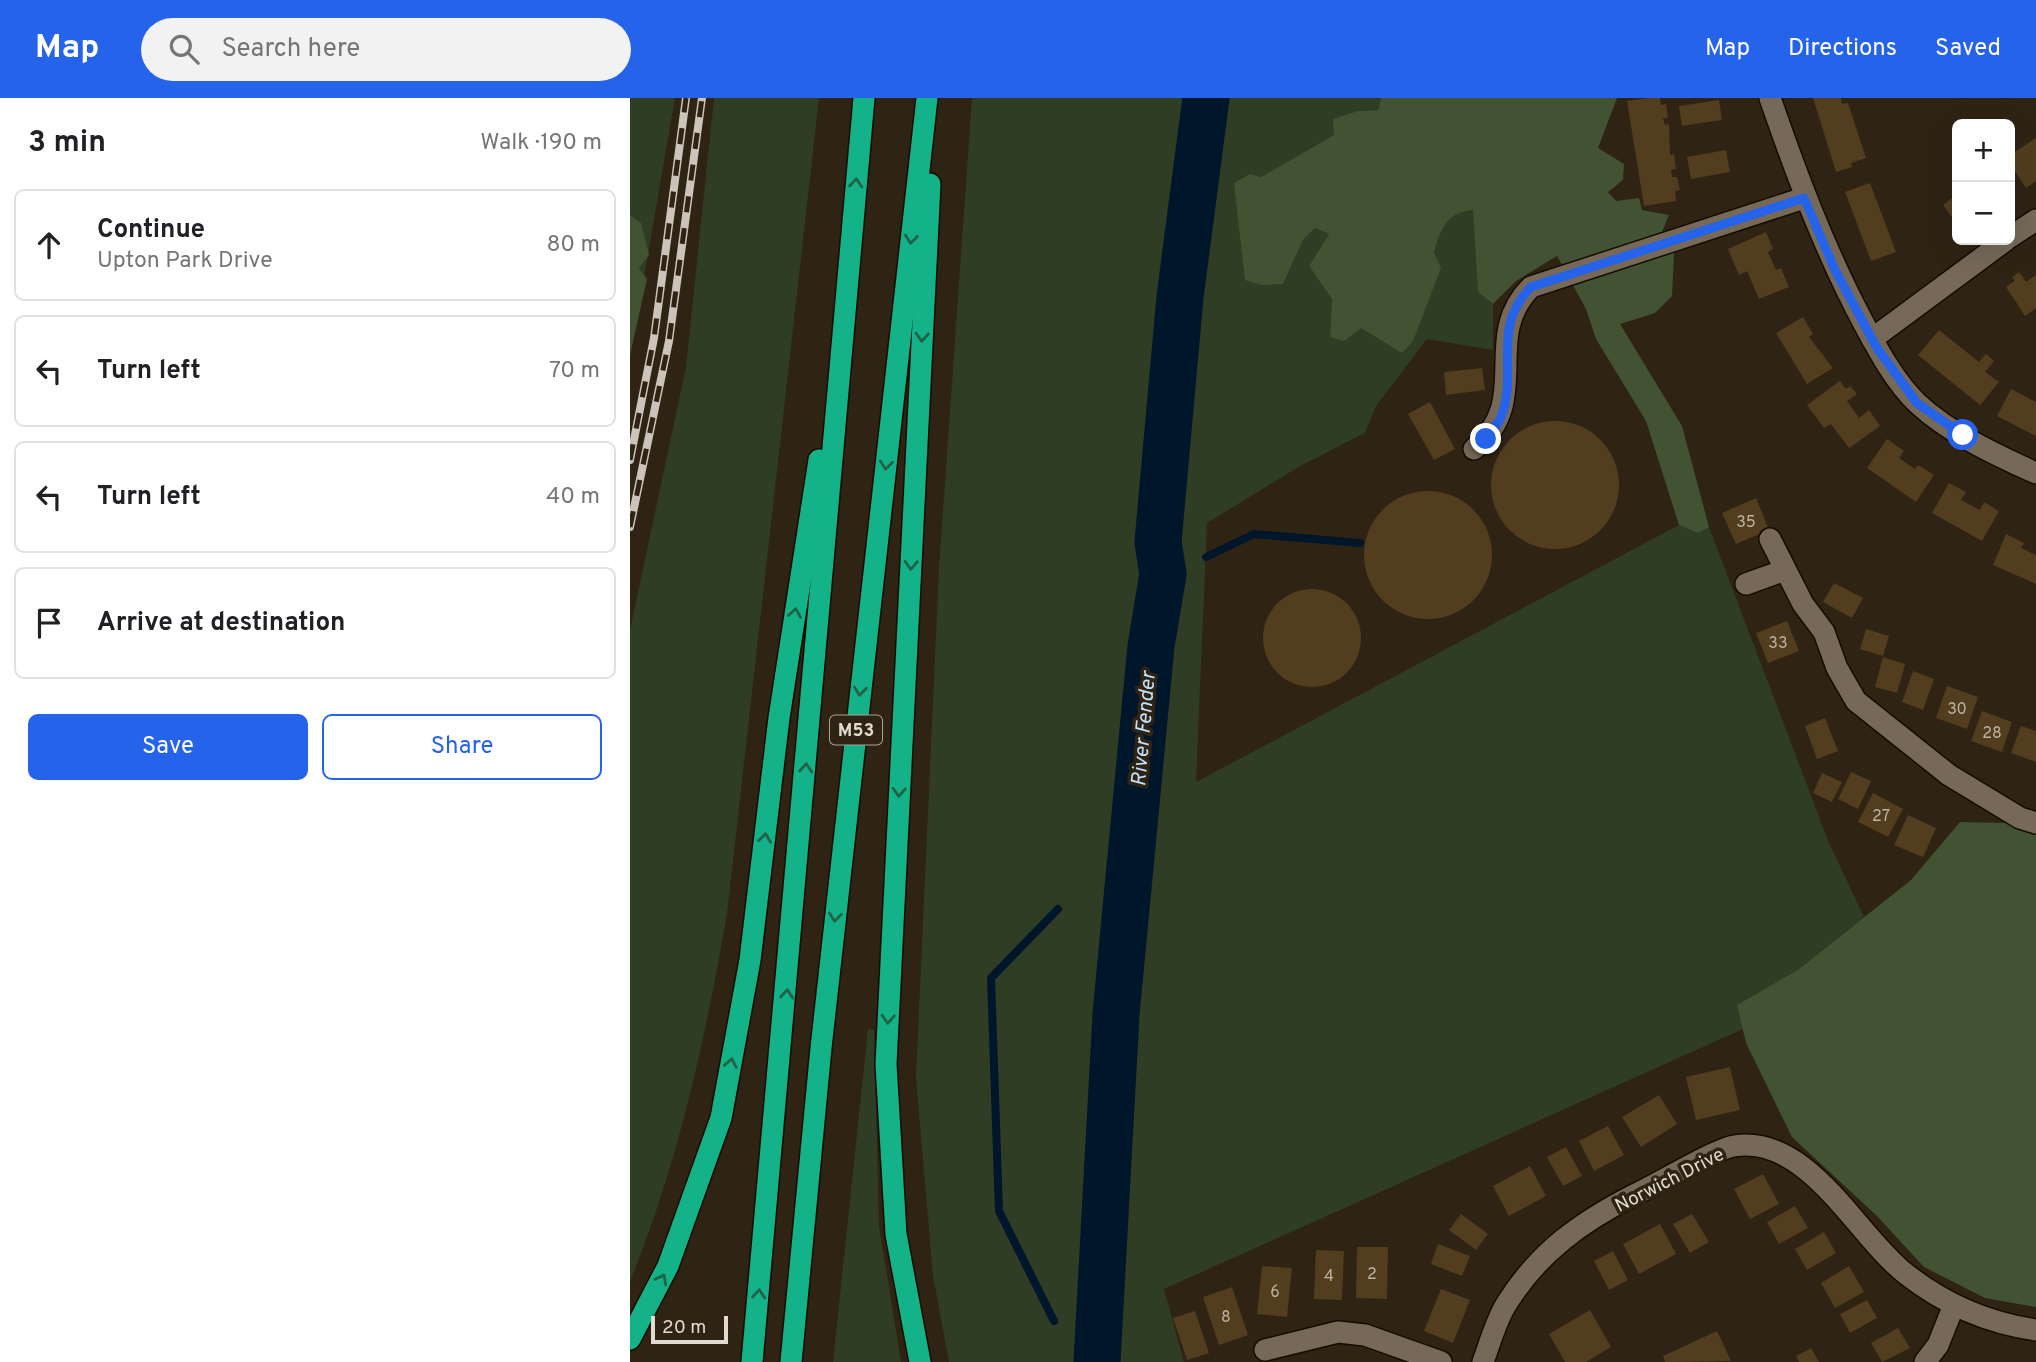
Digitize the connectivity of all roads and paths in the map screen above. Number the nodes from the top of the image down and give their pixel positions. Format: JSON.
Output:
{"nodes":[{"id":1,"x":864,"y":98,"type":"edge"},
{"id":2,"x":926,"y":98,"type":"edge"},
{"id":3,"x":934,"y":98,"type":"edge"},
{"id":4,"x":1770,"y":98,"type":"edge"},
{"id":5,"x":1804,"y":198,"type":"junction"},
{"id":6,"x":2036,"y":220,"type":"edge"},
{"id":7,"x":2015,"y":234,"type":"edge"},
{"id":8,"x":2000,"y":245,"type":"edge"},
{"id":9,"x":847,"y":275,"type":"junction"},
{"id":10,"x":1872,"y":339,"type":"junction"},
{"id":11,"x":1474,"y":449,"type":"dead end"},
{"id":12,"x":2036,"y":473,"type":"edge"},
{"id":13,"x":1770,"y":539,"type":"dead end"},
{"id":14,"x":1785,"y":570,"type":"junction"},
{"id":15,"x":1746,"y":584,"type":"dead end"},
{"id":16,"x":2036,"y":823,"type":"edge"},
{"id":17,"x":1954,"y":1305,"type":"junction"},
{"id":18,"x":2036,"y":1330,"type":"edge"},
{"id":19,"x":630,"y":1339,"type":"edge"},
{"id":20,"x":1265,"y":1350,"type":"dead end"},
{"id":21,"x":752,"y":1362,"type":"edge"},
{"id":22,"x":791,"y":1362,"type":"edge"},
{"id":23,"x":920,"y":1362,"type":"edge"},
{"id":24,"x":1441,"y":1362,"type":"edge"},
{"id":25,"x":1483,"y":1362,"type":"edge"},
{"id":26,"x":1925,"y":1362,"type":"edge"}],
"edges":[{"from":9,"to":1,"type":"highway","number":"M53","one_way":true},
{"from":2,"to":22,"type":"highway","number":"M53","one_way":true},
{"from":3,"to":23,"type":"highway","number":"M53","one_way":true},
{"from":4,"to":5,"type":"street"},
{"from":5,"to":10,"type":"street"},
{"from":5,"to":11,"type":"street"},
{"from":6,"to":7,"type":"street"},
{"from":8,"to":10,"type":"street"},
{"from":19,"to":9,"type":"highway","number":"M53","one_way":true},
{"from":21,"to":9,"type":"highway","number":"M53","one_way":true},
{"from":10,"to":12,"type":"street"},
{"from":13,"to":14,"type":"street"},
{"from":14,"to":15,"type":"street"},
{"from":14,"to":16,"type":"street"},
{"from":17,"to":18,"type":"street","name":"Norwich Drive"},
{"from":17,"to":25,"type":"street","name":"Norwich Drive"},
{"from":17,"to":26,"type":"street"},
{"from":20,"to":24,"type":"street"}]}
